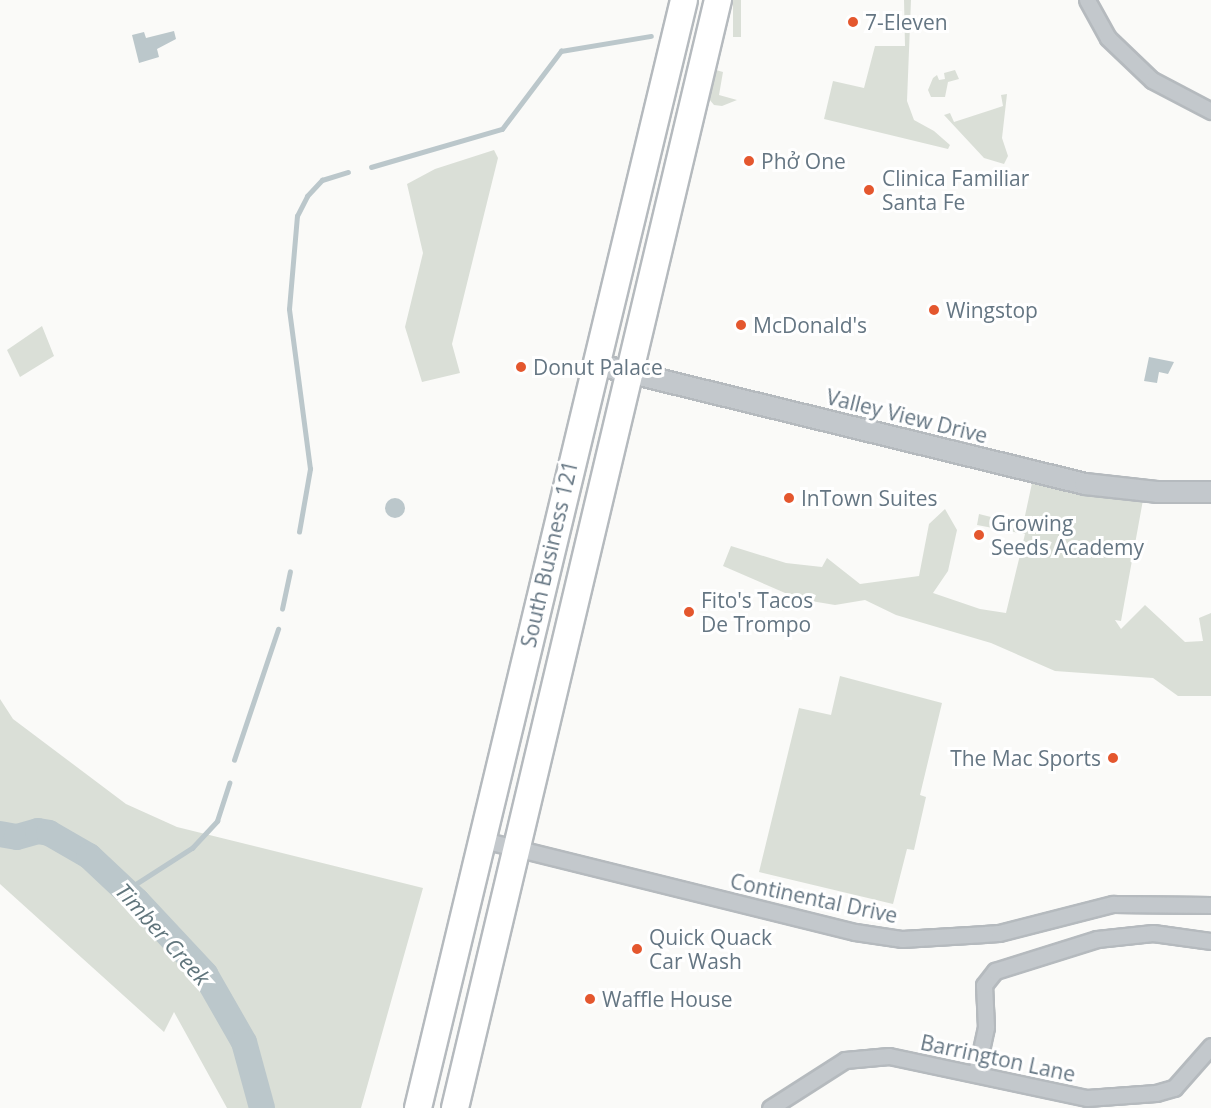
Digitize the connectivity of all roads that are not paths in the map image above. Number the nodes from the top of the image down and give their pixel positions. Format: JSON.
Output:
{"nodes":[{"id":1,"x":684,"y":0,"type":"edge"},
{"id":2,"x":718,"y":0,"type":"edge"},
{"id":3,"x":1087,"y":0,"type":"edge"},
{"id":4,"x":1211,"y":111,"type":"edge"},
{"id":5,"x":595,"y":364,"type":"junction"},
{"id":6,"x":630,"y":372,"type":"junction"},
{"id":7,"x":1211,"y":492,"type":"edge"},
{"id":8,"x":483,"y":840,"type":"junction"},
{"id":9,"x":517,"y":849,"type":"junction"},
{"id":10,"x":1211,"y":905,"type":"edge"},
{"id":11,"x":1211,"y":941,"type":"edge"},
{"id":12,"x":1211,"y":1046,"type":"edge"},
{"id":13,"x":976,"y":1073,"type":"junction"},
{"id":14,"x":418,"y":1108,"type":"edge"},
{"id":15,"x":455,"y":1108,"type":"edge"},
{"id":16,"x":770,"y":1108,"type":"edge"}],
"edges":[{"from":1,"to":5,"type":"main road","name":"South Business 121"},
{"from":2,"to":6,"type":"main road","name":"South Business 121"},
{"from":3,"to":4,"type":"street"},
{"from":5,"to":6,"type":"street","name":"Valley View Drive"},
{"from":5,"to":8,"type":"main road","name":"South Business 121"},
{"from":6,"to":7,"type":"street","name":"Valley View Drive"},
{"from":6,"to":9,"type":"main road","name":"South Business 121"},
{"from":8,"to":9,"type":"street","name":"Continental Drive"},
{"from":8,"to":14,"type":"main road","name":"South Business 121"},
{"from":9,"to":10,"type":"street","name":"Continental Drive"},
{"from":9,"to":15,"type":"main road","name":"South Business 121"},
{"from":11,"to":13,"type":"street"},
{"from":12,"to":13,"type":"street","name":"Barrington Lane"},
{"from":13,"to":16,"type":"street","name":"Barrington Lane"}]}
